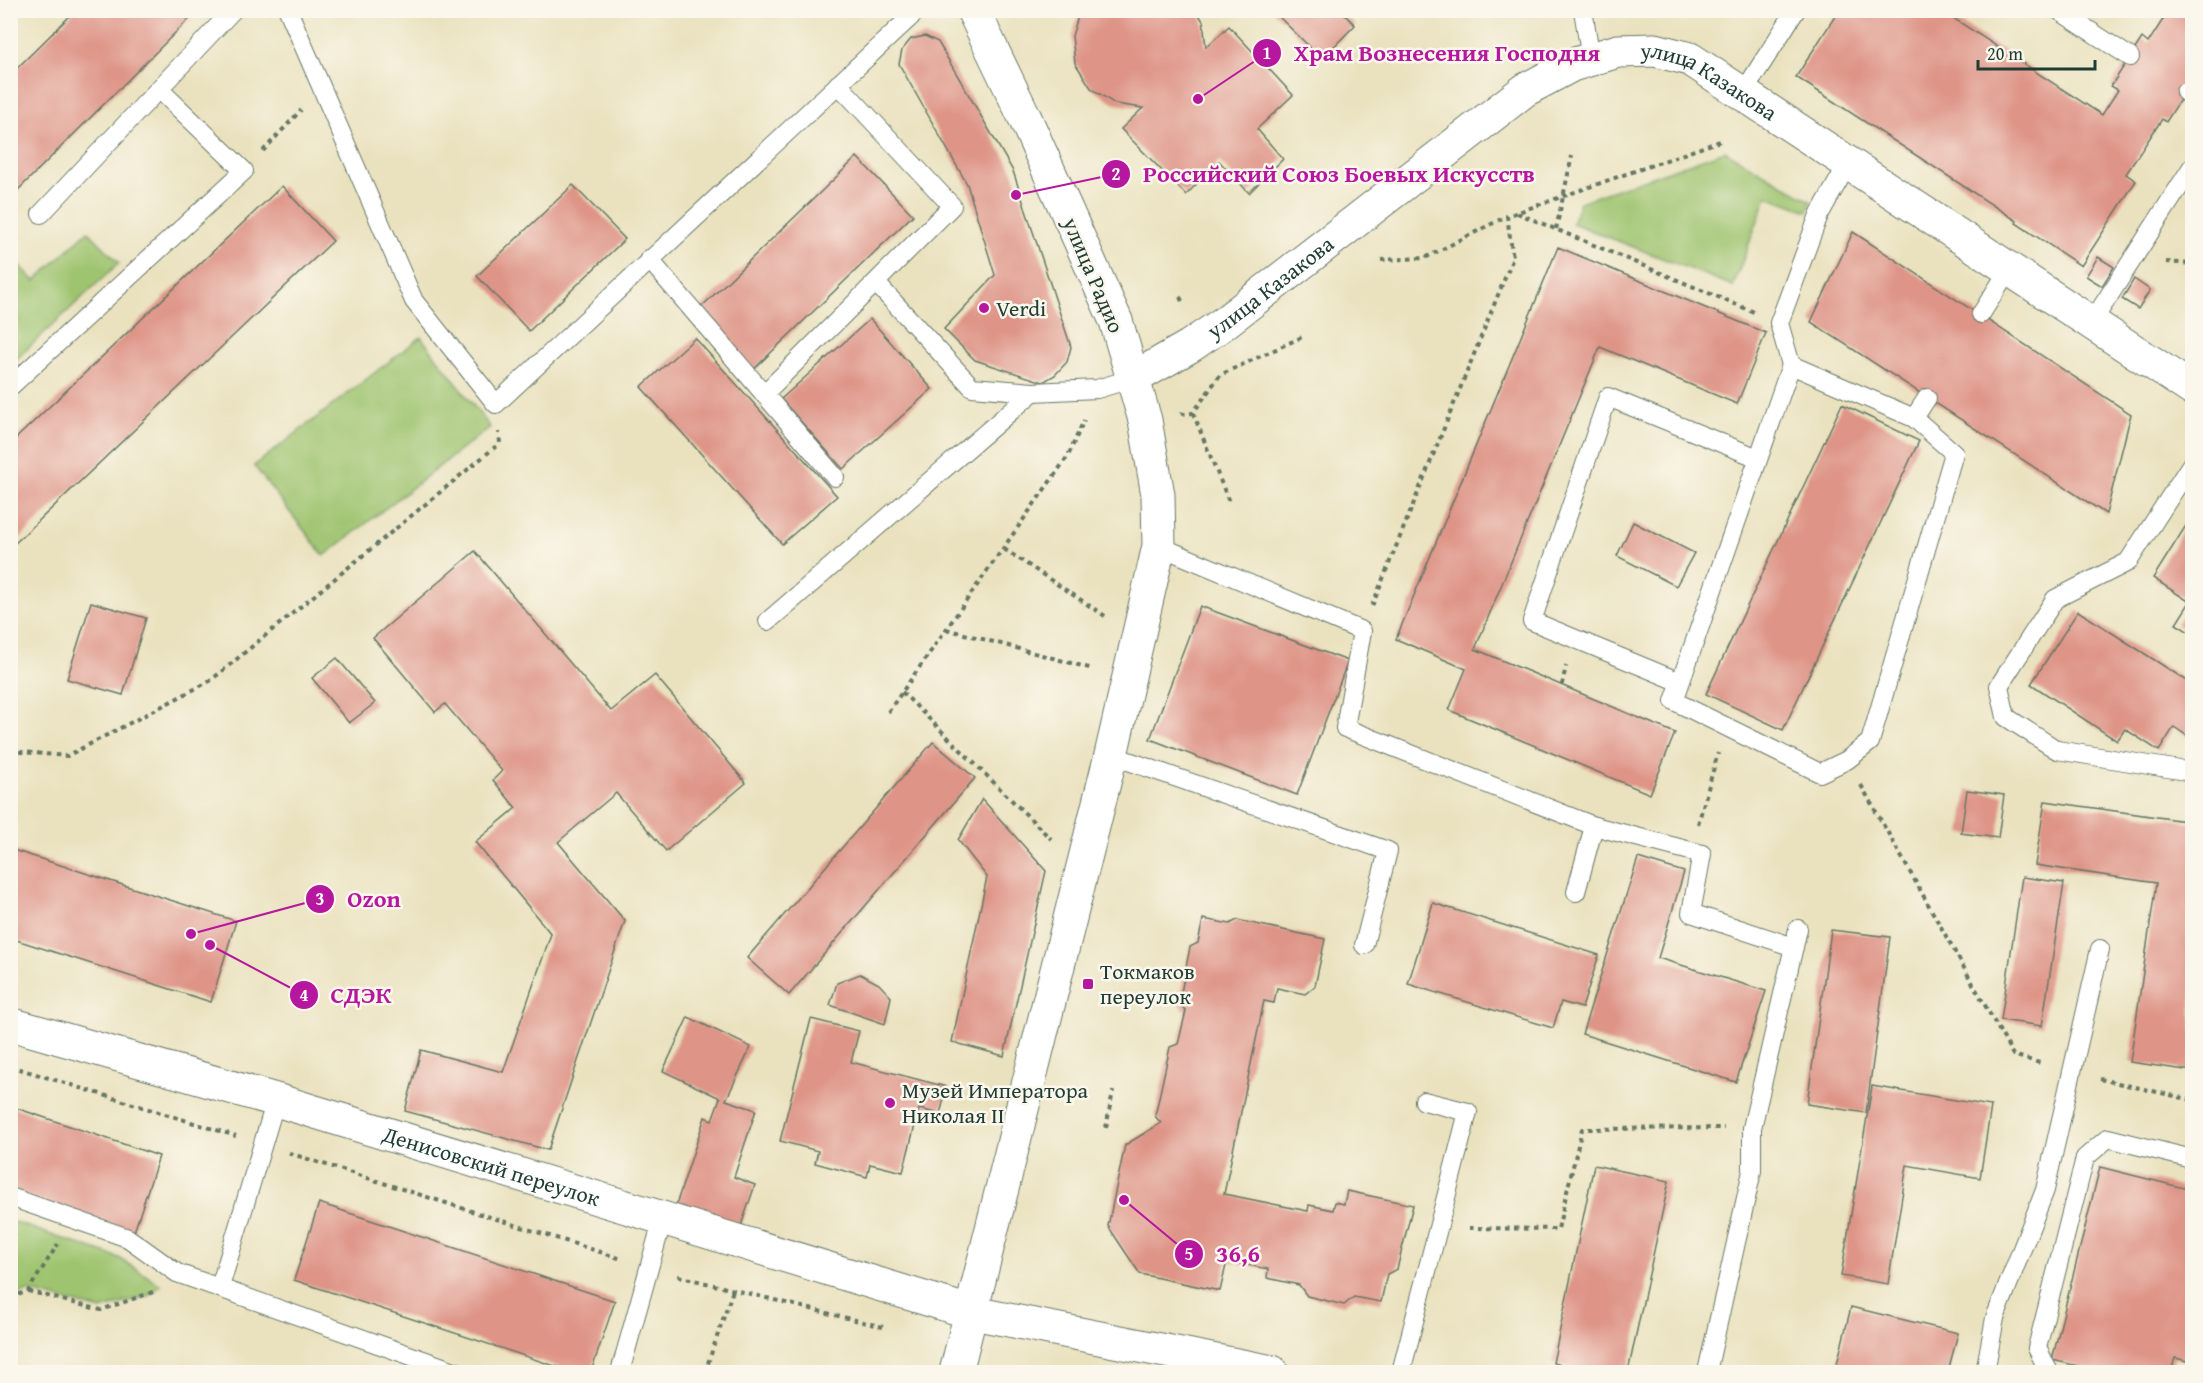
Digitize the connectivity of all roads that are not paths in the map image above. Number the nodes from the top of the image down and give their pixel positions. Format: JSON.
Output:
{"nodes":[{"id":1,"x":233,"y":10,"type":"edge"},
{"id":2,"x":288,"y":10,"type":"edge"},
{"id":3,"x":918,"y":10,"type":"edge"},
{"id":4,"x":973,"y":10,"type":"edge"},
{"id":5,"x":1583,"y":10,"type":"edge"},
{"id":6,"x":1796,"y":10,"type":"edge"},
{"id":7,"x":2058,"y":10,"type":"edge"},
{"id":8,"x":2130,"y":57,"type":"dead end"},
{"id":9,"x":1591,"y":59,"type":"junction"},
{"id":10,"x":838,"y":84,"type":"junction"},
{"id":11,"x":159,"y":90,"type":"junction"},
{"id":12,"x":1743,"y":93,"type":"junction"},
{"id":13,"x":1849,"y":162,"type":"junction"},
{"id":14,"x":2193,"y":167,"type":"edge"},
{"id":15,"x":41,"y":214,"type":"dead end"},
{"id":16,"x":649,"y":259,"type":"junction"},
{"id":17,"x":2010,"y":268,"type":"junction"},
{"id":18,"x":876,"y":283,"type":"junction"},
{"id":19,"x":1981,"y":314,"type":"dead end"},
{"id":20,"x":2092,"y":322,"type":"junction"},
{"id":21,"x":1791,"y":365,"type":"junction"},
{"id":22,"x":1134,"y":378,"type":"junction"},
{"id":23,"x":10,"y":387,"type":"edge"},
{"id":24,"x":2193,"y":389,"type":"edge"},
{"id":25,"x":1033,"y":392,"type":"junction"},
{"id":26,"x":764,"y":394,"type":"junction"},
{"id":27,"x":1927,"y":398,"type":"dead end"},
{"id":28,"x":1914,"y":418,"type":"junction"},
{"id":29,"x":1758,"y":458,"type":"junction"},
{"id":30,"x":2193,"y":463,"type":"edge"},
{"id":31,"x":835,"y":477,"type":"dead end"},
{"id":32,"x":2187,"y":481,"type":"edge"},
{"id":33,"x":1159,"y":546,"type":"junction"},
{"id":34,"x":768,"y":621,"type":"dead end"},
{"id":35,"x":1680,"y":682,"type":"junction"},
{"id":36,"x":1112,"y":754,"type":"junction"},
{"id":37,"x":2193,"y":772,"type":"edge"},
{"id":38,"x":1594,"y":826,"type":"junction"},
{"id":39,"x":1576,"y":892,"type":"dead end"},
{"id":40,"x":1364,"y":945,"type":"dead end"},
{"id":41,"x":2100,"y":949,"type":"dead end"},
{"id":42,"x":10,"y":1024,"type":"edge"},
{"id":43,"x":276,"y":1100,"type":"junction"},
{"id":44,"x":1424,"y":1101,"type":"dead end"},
{"id":45,"x":2193,"y":1159,"type":"edge"},
{"id":46,"x":10,"y":1197,"type":"edge"},
{"id":47,"x":663,"y":1218,"type":"junction"},
{"id":48,"x":220,"y":1287,"type":"junction"},
{"id":49,"x":973,"y":1313,"type":"junction"},
{"id":50,"x":457,"y":1372,"type":"edge"},
{"id":51,"x":620,"y":1372,"type":"edge"},
{"id":52,"x":956,"y":1372,"type":"edge"},
{"id":53,"x":1272,"y":1372,"type":"edge"},
{"id":54,"x":1401,"y":1372,"type":"edge"},
{"id":55,"x":1707,"y":1372,"type":"edge"},
{"id":56,"x":1985,"y":1372,"type":"edge"},
{"id":57,"x":2049,"y":1372,"type":"edge"}],
"edges":[{"from":1,"to":11,"type":"lane"},
{"from":2,"to":16,"type":"lane"},
{"from":3,"to":10,"type":"lane"},
{"from":4,"to":22,"type":"street","name":"улица Радио"},
{"from":5,"to":9,"type":"lane"},
{"from":6,"to":12,"type":"lane"},
{"from":7,"to":8,"type":"lane"},
{"from":9,"to":12,"type":"street","name":"улица Казакова"},
{"from":9,"to":22,"type":"street","name":"улица Казакова"},
{"from":10,"to":16,"type":"lane"},
{"from":10,"to":18,"type":"lane"},
{"from":11,"to":15,"type":"lane"},
{"from":11,"to":23,"type":"lane"},
{"from":12,"to":13,"type":"street","name":"улица Казакова"},
{"from":13,"to":17,"type":"street","name":"улица Казакова"},
{"from":13,"to":21,"type":"lane"},
{"from":14,"to":20,"type":"lane"},
{"from":16,"to":26,"type":"lane"},
{"from":17,"to":19,"type":"lane"},
{"from":17,"to":20,"type":"street","name":"улица Казакова"},
{"from":18,"to":25,"type":"lane"},
{"from":18,"to":26,"type":"lane"},
{"from":20,"to":24,"type":"street","name":"улица Казакова"},
{"from":21,"to":28,"type":"lane"},
{"from":21,"to":29,"type":"lane"},
{"from":22,"to":25,"type":"lane"},
{"from":22,"to":33,"type":"street"},
{"from":25,"to":34,"type":"lane"},
{"from":26,"to":31,"type":"lane"},
{"from":27,"to":28,"type":"lane"},
{"from":28,"to":35,"type":"lane"},
{"from":29,"to":35,"type":"lane"},
{"from":29,"to":35,"type":"lane"},
{"from":30,"to":32,"type":"lane"},
{"from":32,"to":37,"type":"lane"},
{"from":33,"to":36,"type":"street"},
{"from":33,"to":38,"type":"lane"},
{"from":36,"to":40,"type":"lane"},
{"from":36,"to":49,"type":"street"},
{"from":38,"to":39,"type":"lane"},
{"from":38,"to":55,"type":"lane"},
{"from":41,"to":56,"type":"lane"},
{"from":42,"to":43,"type":"street","name":"Денисовский переулок"},
{"from":43,"to":47,"type":"street","name":"Денисовский переулок"},
{"from":43,"to":48,"type":"lane"},
{"from":44,"to":54,"type":"lane"},
{"from":45,"to":57,"type":"lane"},
{"from":46,"to":48,"type":"lane"},
{"from":47,"to":49,"type":"street","name":"Денисовский переулок"},
{"from":47,"to":51,"type":"lane"},
{"from":48,"to":50,"type":"lane"},
{"from":49,"to":52,"type":"street"},
{"from":49,"to":53,"type":"street","name":"Денисовский переулок"}]}
